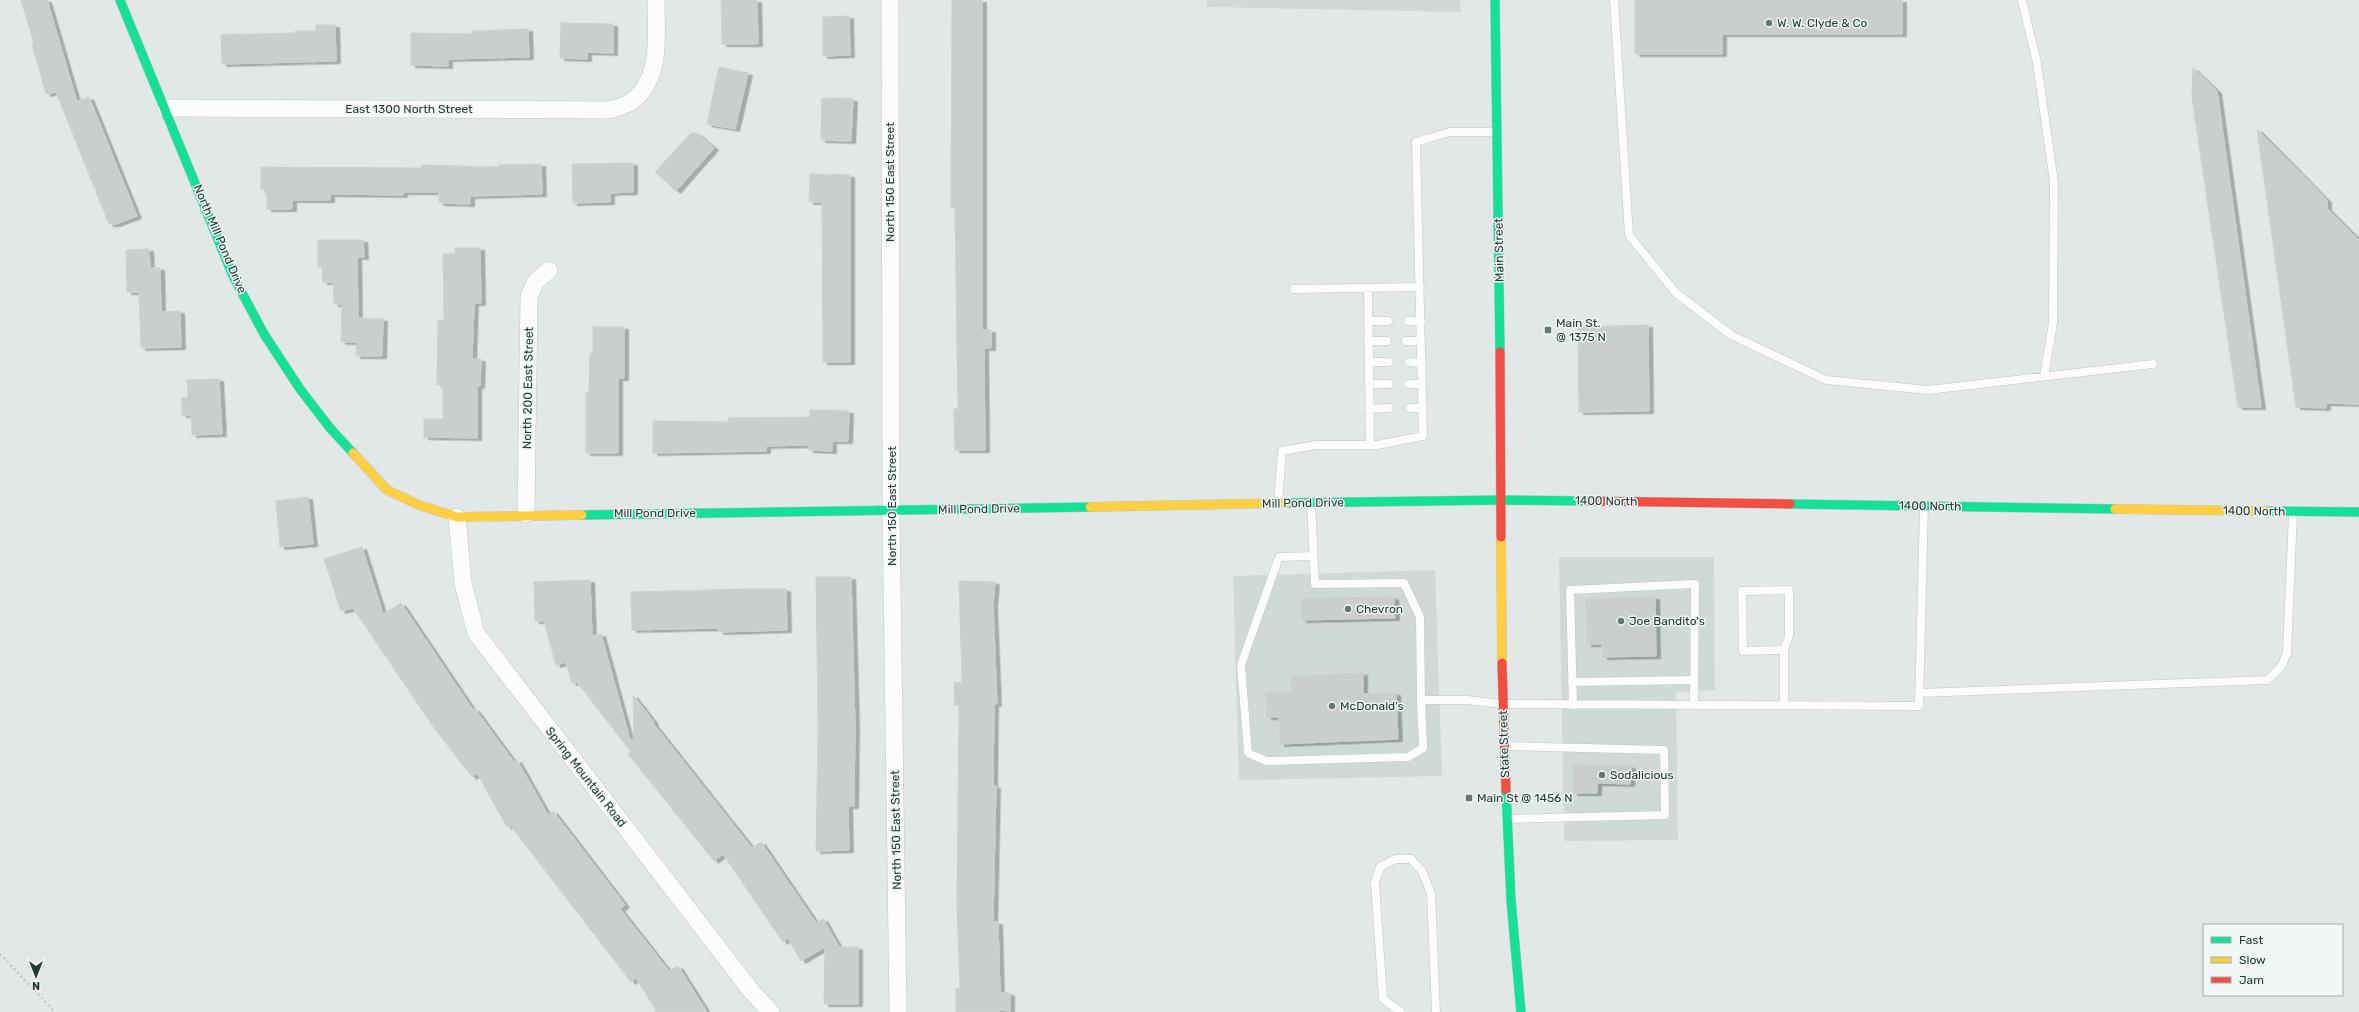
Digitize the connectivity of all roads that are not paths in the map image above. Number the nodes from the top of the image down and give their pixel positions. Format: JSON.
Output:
{"nodes":[{"id":1,"x":120,"y":0,"type":"edge"},
{"id":2,"x":656,"y":0,"type":"edge"},
{"id":3,"x":890,"y":0,"type":"edge"},
{"id":4,"x":1495,"y":0,"type":"edge"},
{"id":5,"x":1614,"y":0,"type":"edge"},
{"id":6,"x":2022,"y":0,"type":"edge"},
{"id":7,"x":166,"y":108,"type":"junction"},
{"id":8,"x":1497,"y":132,"type":"junction"},
{"id":9,"x":549,"y":270,"type":"dead end"},
{"id":10,"x":1420,"y":287,"type":"junction"},
{"id":11,"x":1368,"y":288,"type":"junction"},
{"id":12,"x":1294,"y":289,"type":"dead end"},
{"id":13,"x":1368,"y":321,"type":"junction"},
{"id":14,"x":1388,"y":321,"type":"dead end"},
{"id":15,"x":1408,"y":321,"type":"dead end"},
{"id":16,"x":1421,"y":321,"type":"junction"},
{"id":17,"x":1368,"y":341,"type":"junction"},
{"id":18,"x":1387,"y":341,"type":"dead end"},
{"id":19,"x":1406,"y":341,"type":"dead end"},
{"id":20,"x":1421,"y":341,"type":"junction"},
{"id":21,"x":1369,"y":362,"type":"junction"},
{"id":22,"x":1389,"y":362,"type":"dead end"},
{"id":23,"x":1409,"y":362,"type":"dead end"},
{"id":24,"x":1422,"y":363,"type":"junction"},
{"id":25,"x":2153,"y":364,"type":"dead end"},
{"id":26,"x":2044,"y":376,"type":"junction"},
{"id":27,"x":1369,"y":384,"type":"junction"},
{"id":28,"x":1389,"y":384,"type":"dead end"},
{"id":29,"x":1408,"y":384,"type":"dead end"},
{"id":30,"x":1422,"y":384,"type":"junction"},
{"id":31,"x":1389,"y":408,"type":"dead end"},
{"id":32,"x":1410,"y":408,"type":"dead end"},
{"id":33,"x":1423,"y":408,"type":"junction"},
{"id":34,"x":1369,"y":409,"type":"junction"},
{"id":35,"x":1370,"y":445,"type":"junction"},
{"id":36,"x":1501,"y":500,"type":"junction"},
{"id":37,"x":1311,"y":503,"type":"junction"},
{"id":38,"x":1278,"y":504,"type":"junction"},
{"id":39,"x":1924,"y":506,"type":"junction"},
{"id":40,"x":891,"y":511,"type":"junction"},
{"id":41,"x":2293,"y":512,"type":"junction"},
{"id":42,"x":2359,"y":512,"type":"edge"},
{"id":43,"x":526,"y":514,"type":"junction"},
{"id":44,"x":457,"y":517,"type":"junction"},
{"id":45,"x":1314,"y":556,"type":"junction"},
{"id":46,"x":1784,"y":650,"type":"junction"},
{"id":47,"x":1694,"y":680,"type":"junction"},
{"id":48,"x":1572,"y":682,"type":"junction"},
{"id":49,"x":1920,"y":693,"type":"junction"},
{"id":50,"x":1421,"y":700,"type":"junction"},
{"id":51,"x":1502,"y":704,"type":"junction"},
{"id":52,"x":1573,"y":705,"type":"junction"},
{"id":53,"x":1694,"y":705,"type":"junction"},
{"id":54,"x":1784,"y":705,"type":"junction"},
{"id":55,"x":1504,"y":746,"type":"junction"},
{"id":56,"x":1507,"y":819,"type":"junction"},
{"id":57,"x":771,"y":1012,"type":"edge"},
{"id":58,"x":898,"y":1012,"type":"edge"},
{"id":59,"x":1401,"y":1012,"type":"edge"},
{"id":60,"x":1436,"y":1012,"type":"edge"},
{"id":61,"x":1521,"y":1012,"type":"edge"}],
"edges":[{"from":1,"to":7,"type":"main road","name":"North Mill Pond Drive"},
{"from":2,"to":7,"type":"street","name":"East 1300 North Street"},
{"from":3,"to":40,"type":"street","name":"North 150 East Street"},
{"from":4,"to":8,"type":"main road","name":"Main Street"},
{"from":5,"to":26,"type":"lane"},
{"from":6,"to":26,"type":"lane"},
{"from":7,"to":44,"type":"main road","name":"North Mill Pond Drive"},
{"from":8,"to":10,"type":"lane"},
{"from":8,"to":36,"type":"main road","name":"Main Street"},
{"from":9,"to":43,"type":"street","name":"North 200 East Street"},
{"from":10,"to":11,"type":"lane"},
{"from":10,"to":16,"type":"lane"},
{"from":11,"to":12,"type":"lane"},
{"from":11,"to":13,"type":"lane"},
{"from":13,"to":14,"type":"lane"},
{"from":13,"to":17,"type":"lane"},
{"from":15,"to":16,"type":"lane"},
{"from":16,"to":20,"type":"lane"},
{"from":17,"to":18,"type":"lane"},
{"from":17,"to":21,"type":"lane"},
{"from":19,"to":20,"type":"lane"},
{"from":20,"to":24,"type":"lane"},
{"from":21,"to":22,"type":"lane"},
{"from":21,"to":27,"type":"lane"},
{"from":23,"to":24,"type":"lane"},
{"from":24,"to":30,"type":"lane"},
{"from":25,"to":26,"type":"lane"},
{"from":27,"to":28,"type":"lane"},
{"from":27,"to":34,"type":"lane"},
{"from":29,"to":30,"type":"lane"},
{"from":30,"to":33,"type":"lane"},
{"from":31,"to":34,"type":"lane"},
{"from":32,"to":33,"type":"lane"},
{"from":33,"to":35,"type":"lane"},
{"from":34,"to":35,"type":"lane"},
{"from":35,"to":38,"type":"lane"},
{"from":36,"to":37,"type":"main road","name":"Mill Pond Drive"},
{"from":36,"to":39,"type":"main road","name":"1400 North"},
{"from":36,"to":51,"type":"main road","name":"State Street"},
{"from":37,"to":38,"type":"main road","name":"Mill Pond Drive"},
{"from":37,"to":45,"type":"lane"},
{"from":38,"to":40,"type":"main road","name":"Mill Pond Drive"},
{"from":39,"to":41,"type":"main road","name":"1400 North"},
{"from":39,"to":49,"type":"lane"},
{"from":40,"to":43,"type":"main road","name":"Mill Pond Drive"},
{"from":40,"to":58,"type":"street","name":"North 150 East Street"},
{"from":41,"to":42,"type":"main road","name":"1400 North"},
{"from":41,"to":49,"type":"lane"},
{"from":43,"to":44,"type":"main road","name":"Mill Pond Drive"},
{"from":44,"to":57,"type":"street","name":"Spring Mountain Road"},
{"from":45,"to":50,"type":"lane"},
{"from":45,"to":50,"type":"lane"},
{"from":46,"to":46,"type":"lane"},
{"from":46,"to":54,"type":"lane"},
{"from":47,"to":48,"type":"lane"},
{"from":47,"to":48,"type":"lane"},
{"from":47,"to":53,"type":"lane"},
{"from":48,"to":52,"type":"lane"},
{"from":49,"to":54,"type":"lane"},
{"from":50,"to":51,"type":"lane"},
{"from":51,"to":52,"type":"lane"},
{"from":51,"to":55,"type":"main road","name":"State Street"},
{"from":52,"to":53,"type":"lane"},
{"from":53,"to":54,"type":"lane"},
{"from":55,"to":56,"type":"main road","name":"State Street"},
{"from":55,"to":56,"type":"lane"},
{"from":56,"to":61,"type":"main road","name":"State Street"},
{"from":59,"to":60,"type":"lane"}]}
